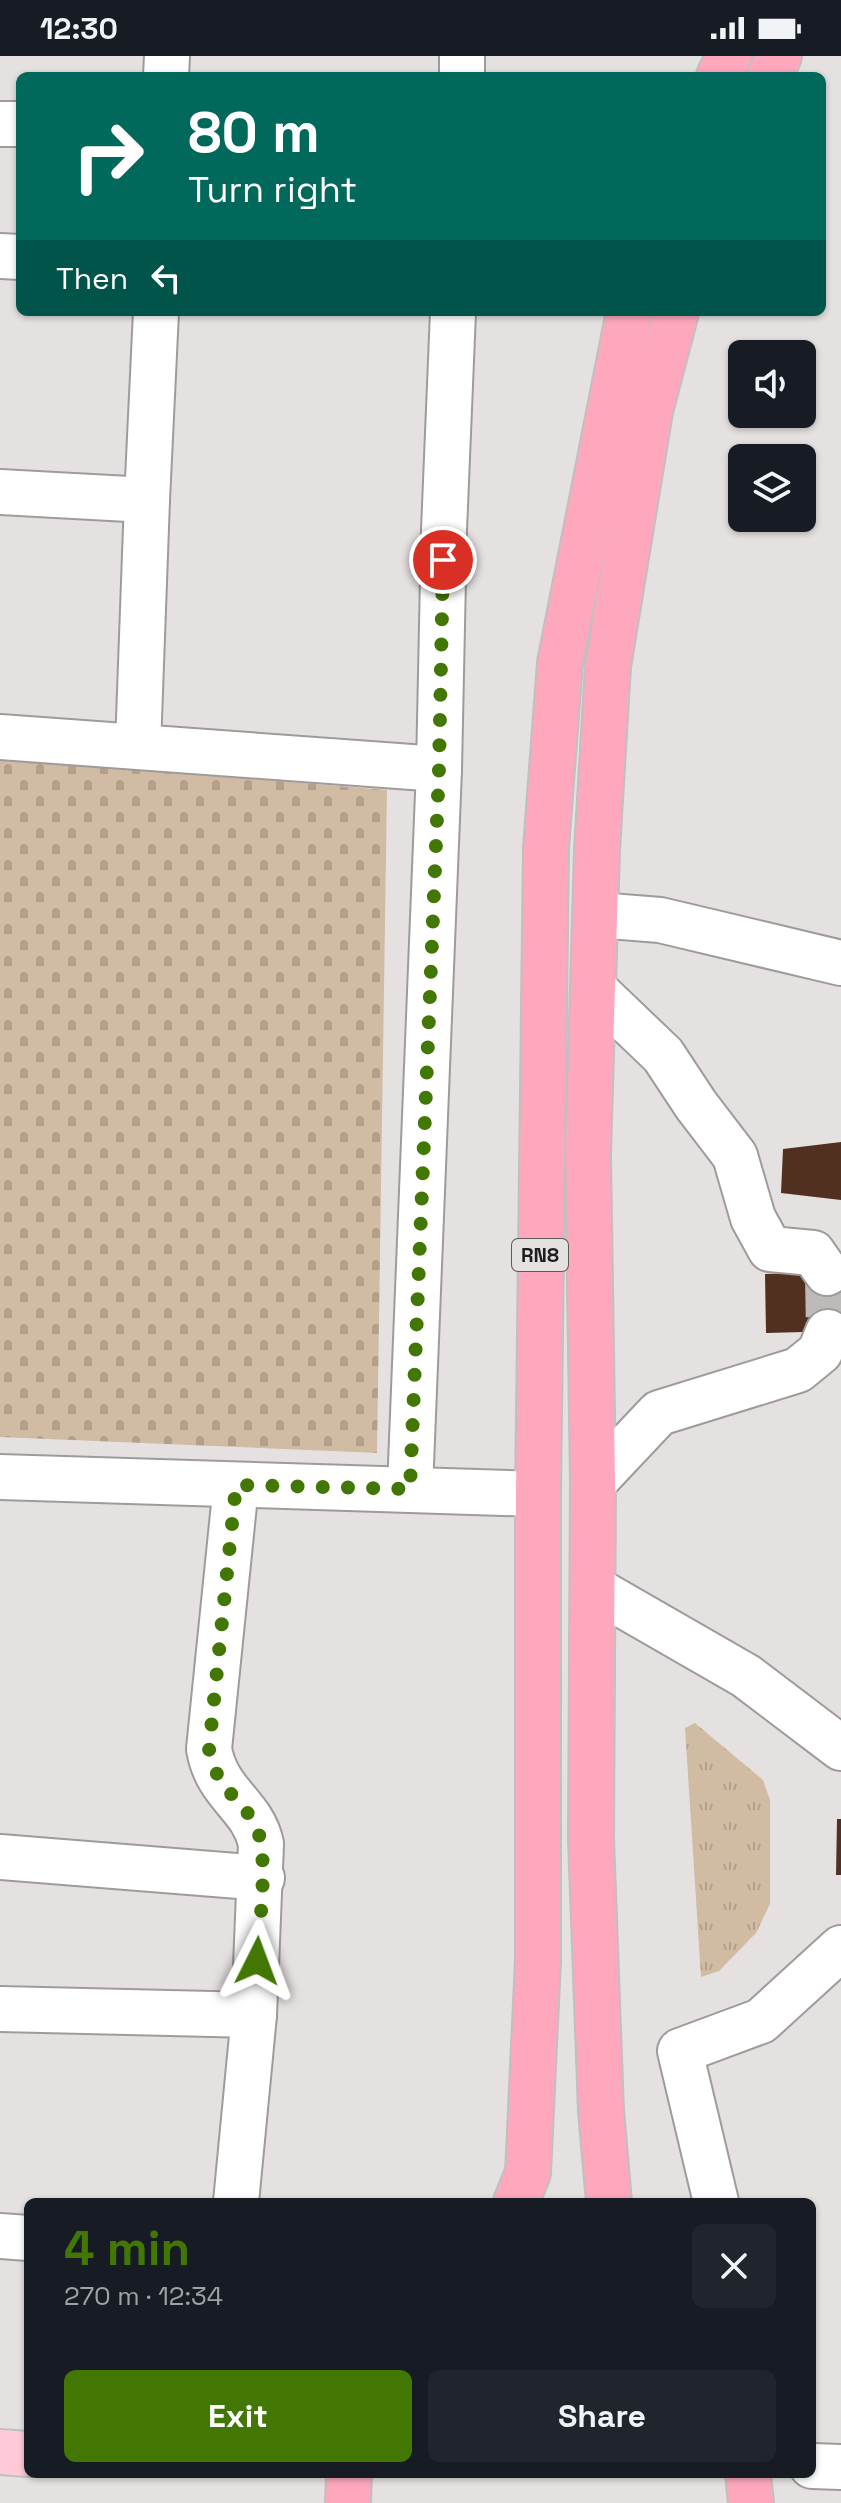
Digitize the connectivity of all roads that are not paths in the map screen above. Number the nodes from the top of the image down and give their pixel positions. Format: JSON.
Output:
{"nodes":[{"id":1,"x":156,"y":316,"type":"edge"},
{"id":2,"x":453,"y":316,"type":"edge"},
{"id":3,"x":628,"y":316,"type":"edge"},
{"id":4,"x":675,"y":316,"type":"edge"},
{"id":5,"x":0,"y":492,"type":"edge"},
{"id":6,"x":147,"y":500,"type":"junction"},
{"id":7,"x":0,"y":737,"type":"edge"},
{"id":8,"x":138,"y":746,"type":"junction"},
{"id":9,"x":439,"y":769,"type":"junction"},
{"id":10,"x":597,"y":915,"type":"junction"},
{"id":11,"x":841,"y":963,"type":"edge"},
{"id":12,"x":595,"y":990,"type":"junction"},
{"id":13,"x":827,"y":1273,"type":"dead end"},
{"id":14,"x":828,"y":1332,"type":"tunnel mouth"},
{"id":15,"x":0,"y":1477,"type":"edge"},
{"id":16,"x":593,"y":1483,"type":"junction"},
{"id":17,"x":236,"y":1485,"type":"junction"},
{"id":18,"x":410,"y":1489,"type":"junction"},
{"id":19,"x":0,"y":1490,"type":"edge"},
{"id":20,"x":538,"y":1494,"type":"junction"},
{"id":21,"x":593,"y":1588,"type":"junction"},
{"id":22,"x":841,"y":1748,"type":"edge"},
{"id":23,"x":0,"y":1857,"type":"edge"},
{"id":24,"x":262,"y":1878,"type":"junction"},
{"id":25,"x":841,"y":1948,"type":"edge"},
{"id":26,"x":0,"y":2009,"type":"edge"},
{"id":27,"x":254,"y":2015,"type":"junction"},
{"id":28,"x":236,"y":2198,"type":"edge"},
{"id":29,"x":518,"y":2198,"type":"edge"},
{"id":30,"x":609,"y":2198,"type":"edge"},
{"id":31,"x":715,"y":2198,"type":"edge"},
{"id":32,"x":0,"y":2236,"type":"edge"},
{"id":33,"x":24,"y":2238,"type":"edge"},
{"id":34,"x":0,"y":2452,"type":"edge"},
{"id":35,"x":24,"y":2454,"type":"edge"},
{"id":36,"x":816,"y":2466,"type":"edge"},
{"id":37,"x":841,"y":2467,"type":"edge"},
{"id":38,"x":349,"y":2478,"type":"edge"},
{"id":39,"x":748,"y":2478,"type":"edge"},
{"id":40,"x":348,"y":2503,"type":"edge"},
{"id":41,"x":751,"y":2503,"type":"edge"}],
"edges":[{"from":1,"to":6,"type":"street"},
{"from":2,"to":9,"type":"street"},
{"from":3,"to":20,"type":"highway","number":"RN8"},
{"from":4,"to":10,"type":"highway","number":"RN8"},
{"from":5,"to":6,"type":"street"},
{"from":6,"to":8,"type":"street"},
{"from":7,"to":8,"type":"street"},
{"from":8,"to":9,"type":"street"},
{"from":9,"to":18,"type":"street"},
{"from":10,"to":11,"type":"street"},
{"from":10,"to":12,"type":"highway","number":"RN8"},
{"from":12,"to":13,"type":"street"},
{"from":12,"to":16,"type":"highway","number":"RN8"},
{"from":14,"to":16,"type":"street"},
{"from":15,"to":17,"type":"street"},
{"from":15,"to":19,"type":"street"},
{"from":16,"to":21,"type":"highway","number":"RN8"},
{"from":17,"to":18,"type":"street"},
{"from":17,"to":24,"type":"street"},
{"from":18,"to":20,"type":"street"},
{"from":20,"to":29,"type":"highway","number":"RN8"},
{"from":21,"to":22,"type":"street"},
{"from":21,"to":30,"type":"highway","number":"RN8"},
{"from":23,"to":24,"type":"street"},
{"from":24,"to":27,"type":"street"},
{"from":25,"to":31,"type":"street"},
{"from":26,"to":27,"type":"street"},
{"from":27,"to":28,"type":"street"},
{"from":32,"to":33,"type":"street"},
{"from":34,"to":35,"type":"main road"},
{"from":36,"to":37,"type":"street"},
{"from":38,"to":40,"type":"highway"},
{"from":39,"to":41,"type":"highway"}]}
